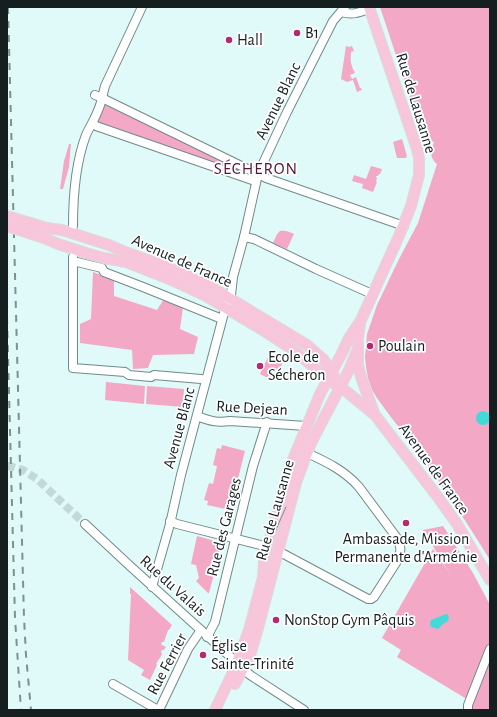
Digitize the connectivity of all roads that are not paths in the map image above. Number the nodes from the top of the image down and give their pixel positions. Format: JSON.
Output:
{"nodes":[{"id":1,"x":142,"y":7,"type":"edge"},
{"id":2,"x":342,"y":8,"type":"edge"},
{"id":3,"x":369,"y":8,"type":"edge"},
{"id":4,"x":98,"y":97,"type":"junction"},
{"id":5,"x":93,"y":123,"type":"junction"},
{"id":6,"x":258,"y":174,"type":"junction"},
{"id":7,"x":252,"y":180,"type":"dead end"},
{"id":8,"x":7,"y":216,"type":"edge"},
{"id":9,"x":405,"y":222,"type":"junction"},
{"id":10,"x":7,"y":226,"type":"edge"},
{"id":11,"x":73,"y":226,"type":"dead end"},
{"id":12,"x":244,"y":237,"type":"junction"},
{"id":13,"x":233,"y":277,"type":"junction"},
{"id":14,"x":216,"y":292,"type":"junction"},
{"id":15,"x":372,"y":294,"type":"junction"},
{"id":16,"x":230,"y":298,"type":"junction"},
{"id":17,"x":225,"y":308,"type":"junction"},
{"id":18,"x":222,"y":318,"type":"junction"},
{"id":19,"x":361,"y":320,"type":"junction"},
{"id":20,"x":358,"y":348,"type":"junction"},
{"id":21,"x":330,"y":376,"type":"junction"},
{"id":22,"x":206,"y":380,"type":"junction"},
{"id":23,"x":340,"y":387,"type":"junction"},
{"id":24,"x":375,"y":415,"type":"junction"},
{"id":25,"x":197,"y":416,"type":"junction"},
{"id":26,"x":267,"y":422,"type":"junction"},
{"id":27,"x":306,"y":426,"type":"junction"},
{"id":28,"x":307,"y":453,"type":"junction"},
{"id":29,"x":170,"y":521,"type":"junction"},
{"id":30,"x":85,"y":524,"type":"tunnel mouth"},
{"id":31,"x":236,"y":539,"type":"junction"},
{"id":32,"x":268,"y":547,"type":"junction"},
{"id":33,"x":278,"y":551,"type":"junction"},
{"id":34,"x":490,"y":580,"type":"edge"},
{"id":35,"x":152,"y":587,"type":"junction"},
{"id":36,"x":201,"y":630,"type":"junction"},
{"id":37,"x":207,"y":637,"type":"junction"},
{"id":38,"x":490,"y":649,"type":"edge"},
{"id":39,"x":240,"y":666,"type":"junction"},
{"id":40,"x":113,"y":684,"type":"dead end"},
{"id":41,"x":158,"y":710,"type":"edge"},
{"id":42,"x":215,"y":710,"type":"edge"},
{"id":43,"x":222,"y":710,"type":"edge"},
{"id":44,"x":304,"y":710,"type":"edge"},
{"id":45,"x":468,"y":710,"type":"edge"}],
"edges":[{"from":1,"to":4,"type":"street"},
{"from":2,"to":3,"type":"street","name":"Avenue Blanc"},
{"from":2,"to":6,"type":"street","name":"Avenue Blanc"},
{"from":3,"to":9,"type":"main road","name":"Rue de Lausanne"},
{"from":4,"to":5,"type":"street"},
{"from":4,"to":6,"type":"street"},
{"from":5,"to":7,"type":"street"},
{"from":5,"to":11,"type":"street"},
{"from":6,"to":9,"type":"street"},
{"from":6,"to":12,"type":"street","name":"Avenue Blanc"},
{"from":8,"to":14,"type":"main road","name":"Avenue de France","bridge":true},
{"from":9,"to":15,"type":"main road","name":"Rue de Lausanne"},
{"from":10,"to":17,"type":"main road","name":"Avenue de France","bridge":true},
{"from":12,"to":13,"type":"street","name":"Avenue Blanc"},
{"from":12,"to":15,"type":"street"},
{"from":13,"to":14,"type":"street"},
{"from":13,"to":16,"type":"street","name":"Avenue Blanc"},
{"from":14,"to":16,"type":"main road","name":"Avenue de France"},
{"from":15,"to":19,"type":"main road","name":"Rue de Lausanne"},
{"from":16,"to":17,"type":"street","name":"Avenue Blanc"},
{"from":16,"to":21,"type":"main road","name":"Avenue de France"},
{"from":17,"to":18,"type":"street","name":"Avenue Blanc"},
{"from":17,"to":21,"type":"main road","name":"Avenue de France"},
{"from":18,"to":22,"type":"street","name":"Avenue Blanc"},
{"from":18,"to":22,"type":"street"},
{"from":19,"to":20,"type":"main road","name":"Rue de Lausanne"},
{"from":19,"to":21,"type":"main road","name":"Rue de Lausanne"},
{"from":20,"to":23,"type":"main road","name":"Rue de Lausanne"},
{"from":20,"to":24,"type":"main road"},
{"from":21,"to":23,"type":"main road","name":"Avenue de France"},
{"from":21,"to":27,"type":"main road","name":"Rue de Lausanne"},
{"from":22,"to":25,"type":"street","name":"Avenue Blanc"},
{"from":23,"to":24,"type":"main road","name":"Avenue de France"},
{"from":23,"to":28,"type":"main road","name":"Rue de Lausanne"},
{"from":24,"to":34,"type":"main road","name":"Avenue de France"},
{"from":25,"to":26,"type":"street","name":"Rue Dejean"},
{"from":25,"to":29,"type":"street","name":"Avenue Blanc"},
{"from":26,"to":27,"type":"street","name":"Rue Dejean"},
{"from":26,"to":31,"type":"street","name":"Rue des Garages"},
{"from":27,"to":32,"type":"main road","name":"Rue de Lausanne"},
{"from":28,"to":33,"type":"main road","name":"Rue de Lausanne"},
{"from":28,"to":33,"type":"street"},
{"from":29,"to":31,"type":"street"},
{"from":29,"to":35,"type":"street","name":"Avenue Blanc"},
{"from":30,"to":35,"type":"street","name":"Rue du Valais"},
{"from":31,"to":32,"type":"street"},
{"from":31,"to":37,"type":"street","name":"Rue des Garages"},
{"from":32,"to":39,"type":"main road","name":"Rue de Lausanne"},
{"from":33,"to":39,"type":"main road","name":"Rue de Lausanne"},
{"from":35,"to":36,"type":"street","name":"Rue du Valais"},
{"from":36,"to":37,"type":"street","name":"Rue du Valais"},
{"from":36,"to":41,"type":"street","name":"Rue Ferrier"},
{"from":37,"to":39,"type":"street","name":"Rue du Valais"},
{"from":38,"to":45,"type":"street"},
{"from":39,"to":42,"type":"main road"},
{"from":39,"to":43,"type":"main road","name":"Rue de Lausanne"},
{"from":39,"to":44,"type":"street","name":"Rue du Valais"},
{"from":40,"to":41,"type":"street"}]}
